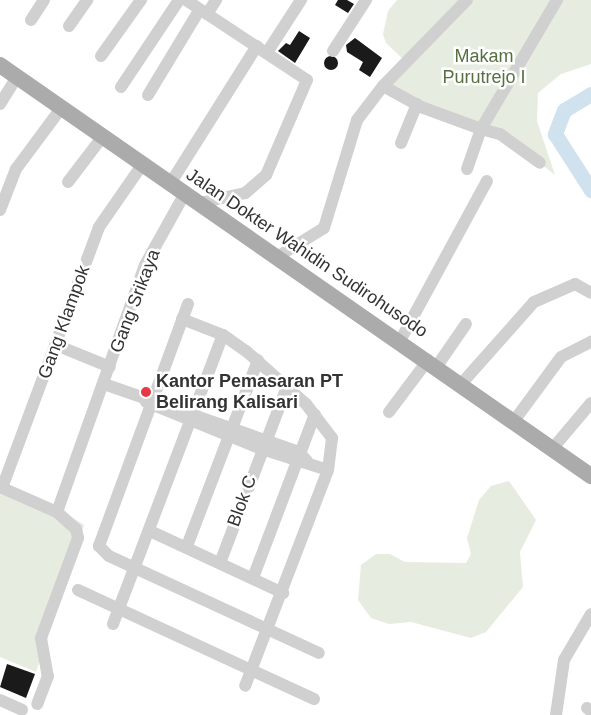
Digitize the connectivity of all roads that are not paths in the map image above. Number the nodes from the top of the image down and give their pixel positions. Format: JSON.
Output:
{"nodes":[{"id":1,"x":44,"y":0,"type":"edge"},
{"id":2,"x":87,"y":0,"type":"edge"},
{"id":3,"x":141,"y":0,"type":"edge"},
{"id":4,"x":179,"y":0,"type":"edge"},
{"id":5,"x":186,"y":0,"type":"edge"},
{"id":6,"x":216,"y":0,"type":"edge"},
{"id":7,"x":301,"y":0,"type":"edge"},
{"id":8,"x":366,"y":0,"type":"edge"},
{"id":9,"x":467,"y":0,"type":"edge"},
{"id":10,"x":557,"y":0,"type":"edge"},
{"id":11,"x":203,"y":11,"type":"junction"},
{"id":12,"x":31,"y":20,"type":"dead end"},
{"id":13,"x":69,"y":26,"type":"dead end"},
{"id":14,"x":262,"y":48,"type":"junction"},
{"id":15,"x":333,"y":52,"type":"dead end"},
{"id":16,"x":102,"y":56,"type":"dead end"},
{"id":17,"x":0,"y":65,"type":"edge"},
{"id":18,"x":18,"y":77,"type":"junction"},
{"id":19,"x":383,"y":86,"type":"junction"},
{"id":20,"x":121,"y":87,"type":"dead end"},
{"id":21,"x":148,"y":95,"type":"dead end"},
{"id":22,"x":0,"y":104,"type":"edge"},
{"id":23,"x":417,"y":104,"type":"junction"},
{"id":24,"x":62,"y":107,"type":"junction"},
{"id":25,"x":481,"y":129,"type":"junction"},
{"id":26,"x":103,"y":136,"type":"junction"},
{"id":27,"x":400,"y":143,"type":"dead end"},
{"id":28,"x":540,"y":162,"type":"dead end"},
{"id":29,"x":142,"y":165,"type":"junction"},
{"id":30,"x":467,"y":169,"type":"dead end"},
{"id":31,"x":487,"y":181,"type":"dead end"},
{"id":32,"x":68,"y":182,"type":"dead end"},
{"id":33,"x":170,"y":184,"type":"junction"},
{"id":34,"x":184,"y":193,"type":"junction"},
{"id":35,"x":200,"y":203,"type":"junction"},
{"id":36,"x":0,"y":210,"type":"edge"},
{"id":37,"x":278,"y":257,"type":"junction"},
{"id":38,"x":591,"y":293,"type":"edge"},
{"id":39,"x":188,"y":304,"type":"dead end"},
{"id":40,"x":182,"y":319,"type":"junction"},
{"id":41,"x":466,"y":324,"type":"dead end"},
{"id":42,"x":224,"y":335,"type":"junction"},
{"id":43,"x":400,"y":341,"type":"junction"},
{"id":44,"x":591,"y":342,"type":"edge"},
{"id":45,"x":56,"y":346,"type":"junction"},
{"id":46,"x":258,"y":360,"type":"junction"},
{"id":47,"x":432,"y":363,"type":"junction"},
{"id":48,"x":110,"y":367,"type":"junction"},
{"id":49,"x":462,"y":383,"type":"junction"},
{"id":50,"x":104,"y":384,"type":"junction"},
{"id":51,"x":287,"y":386,"type":"junction"},
{"id":52,"x":147,"y":400,"type":"junction"},
{"id":53,"x":591,"y":403,"type":"edge"},
{"id":54,"x":388,"y":412,"type":"dead end"},
{"id":55,"x":315,"y":414,"type":"junction"},
{"id":56,"x":191,"y":416,"type":"junction"},
{"id":57,"x":514,"y":421,"type":"junction"},
{"id":58,"x":228,"y":430,"type":"junction"},
{"id":59,"x":263,"y":444,"type":"junction"},
{"id":60,"x":553,"y":448,"type":"junction"},
{"id":61,"x":300,"y":458,"type":"junction"},
{"id":62,"x":328,"y":470,"type":"junction"},
{"id":63,"x":591,"y":476,"type":"edge"},
{"id":64,"x":3,"y":485,"type":"edge"},
{"id":65,"x":58,"y":508,"type":"junction"},
{"id":66,"x":150,"y":531,"type":"junction"},
{"id":67,"x":187,"y":546,"type":"junction"},
{"id":68,"x":220,"y":563,"type":"junction"},
{"id":69,"x":134,"y":565,"type":"junction"},
{"id":70,"x":253,"y":578,"type":"junction"},
{"id":71,"x":78,"y":590,"type":"dead end"},
{"id":72,"x":284,"y":593,"type":"junction"},
{"id":73,"x":119,"y":609,"type":"junction"},
{"id":74,"x":591,"y":614,"type":"edge"},
{"id":75,"x":113,"y":624,"type":"dead end"},
{"id":76,"x":267,"y":630,"type":"junction"},
{"id":77,"x":319,"y":652,"type":"dead end"},
{"id":78,"x":252,"y":670,"type":"junction"},
{"id":79,"x":246,"y":686,"type":"dead end"},
{"id":80,"x":314,"y":698,"type":"dead end"},
{"id":81,"x":0,"y":700,"type":"edge"},
{"id":82,"x":37,"y":704,"type":"dead end"},
{"id":83,"x":22,"y":710,"type":"dead end"},
{"id":84,"x":556,"y":715,"type":"edge"}],
"edges":[{"from":1,"to":12,"type":"street"},
{"from":2,"to":13,"type":"street"},
{"from":3,"to":16,"type":"street"},
{"from":4,"to":20,"type":"street"},
{"from":5,"to":11,"type":"street"},
{"from":6,"to":11,"type":"street"},
{"from":7,"to":14,"type":"street"},
{"from":8,"to":15,"type":"street"},
{"from":9,"to":19,"type":"street"},
{"from":10,"to":25,"type":"street"},
{"from":11,"to":14,"type":"street"},
{"from":11,"to":21,"type":"street"},
{"from":14,"to":33,"type":"street"},
{"from":14,"to":35,"type":"street"},
{"from":17,"to":18,"type":"main road","name":"Jalan Dokter Wahidin Sudirohusodo"},
{"from":18,"to":22,"type":"street"},
{"from":18,"to":24,"type":"main road","name":"Jalan Dokter Wahidin Sudirohusodo"},
{"from":19,"to":23,"type":"street"},
{"from":19,"to":37,"type":"street"},
{"from":23,"to":25,"type":"street"},
{"from":23,"to":27,"type":"street"},
{"from":24,"to":26,"type":"main road","name":"Jalan Dokter Wahidin Sudirohusodo"},
{"from":24,"to":36,"type":"street"},
{"from":25,"to":28,"type":"street"},
{"from":25,"to":30,"type":"street"},
{"from":26,"to":29,"type":"main road","name":"Jalan Dokter Wahidin Sudirohusodo"},
{"from":26,"to":32,"type":"street"},
{"from":29,"to":33,"type":"main road","name":"Jalan Dokter Wahidin Sudirohusodo"},
{"from":29,"to":45,"type":"street","name":"Gang Klampok"},
{"from":31,"to":43,"type":"street"},
{"from":33,"to":34,"type":"main road","name":"Jalan Dokter Wahidin Sudirohusodo"},
{"from":34,"to":35,"type":"main road","name":"Jalan Dokter Wahidin Sudirohusodo"},
{"from":34,"to":48,"type":"street","name":"Gang Srikaya"},
{"from":35,"to":37,"type":"main road","name":"Jalan Dokter Wahidin Sudirohusodo"},
{"from":37,"to":43,"type":"main road","name":"Jalan Dokter Wahidin Sudirohusodo"},
{"from":38,"to":49,"type":"street"},
{"from":39,"to":40,"type":"street"},
{"from":40,"to":42,"type":"street"},
{"from":40,"to":52,"type":"street"},
{"from":41,"to":47,"type":"street"},
{"from":42,"to":46,"type":"street"},
{"from":42,"to":56,"type":"street"},
{"from":43,"to":47,"type":"main road","name":"Jalan Dokter Wahidin Sudirohusodo"},
{"from":44,"to":57,"type":"street"},
{"from":45,"to":48,"type":"street"},
{"from":45,"to":64,"type":"street","name":"Gang Klampok"},
{"from":46,"to":51,"type":"street"},
{"from":46,"to":58,"type":"street"},
{"from":47,"to":49,"type":"main road","name":"Jalan Dokter Wahidin Sudirohusodo"},
{"from":47,"to":54,"type":"street"},
{"from":48,"to":50,"type":"street","name":"Gang Srikaya"},
{"from":49,"to":57,"type":"main road","name":"Jalan Dokter Wahidin Sudirohusodo"},
{"from":50,"to":52,"type":"street"},
{"from":50,"to":65,"type":"street","name":"Gang Srikaya"},
{"from":51,"to":55,"type":"street"},
{"from":51,"to":59,"type":"street","name":"Blok C"},
{"from":52,"to":56,"type":"street"},
{"from":52,"to":69,"type":"street"},
{"from":53,"to":60,"type":"street"},
{"from":55,"to":61,"type":"street"},
{"from":55,"to":62,"type":"street"},
{"from":56,"to":58,"type":"street"},
{"from":56,"to":66,"type":"street"},
{"from":57,"to":60,"type":"main road","name":"Jalan Dokter Wahidin Sudirohusodo"},
{"from":58,"to":59,"type":"street"},
{"from":58,"to":67,"type":"street"},
{"from":59,"to":61,"type":"street"},
{"from":59,"to":68,"type":"street","name":"Blok C"},
{"from":60,"to":63,"type":"main road","name":"Jalan Dokter Wahidin Sudirohusodo"},
{"from":61,"to":62,"type":"street"},
{"from":61,"to":70,"type":"street"},
{"from":62,"to":72,"type":"street"},
{"from":64,"to":65,"type":"street"},
{"from":65,"to":82,"type":"street"},
{"from":66,"to":67,"type":"street"},
{"from":66,"to":69,"type":"street"},
{"from":67,"to":68,"type":"street"},
{"from":68,"to":70,"type":"street"},
{"from":69,"to":73,"type":"street"},
{"from":69,"to":76,"type":"street"},
{"from":70,"to":72,"type":"street"},
{"from":71,"to":73,"type":"street"},
{"from":72,"to":76,"type":"street"},
{"from":73,"to":75,"type":"street"},
{"from":73,"to":78,"type":"street"},
{"from":74,"to":84,"type":"street"},
{"from":76,"to":77,"type":"street"},
{"from":76,"to":78,"type":"street"},
{"from":78,"to":79,"type":"street"},
{"from":78,"to":80,"type":"street"},
{"from":81,"to":83,"type":"street"}]}
